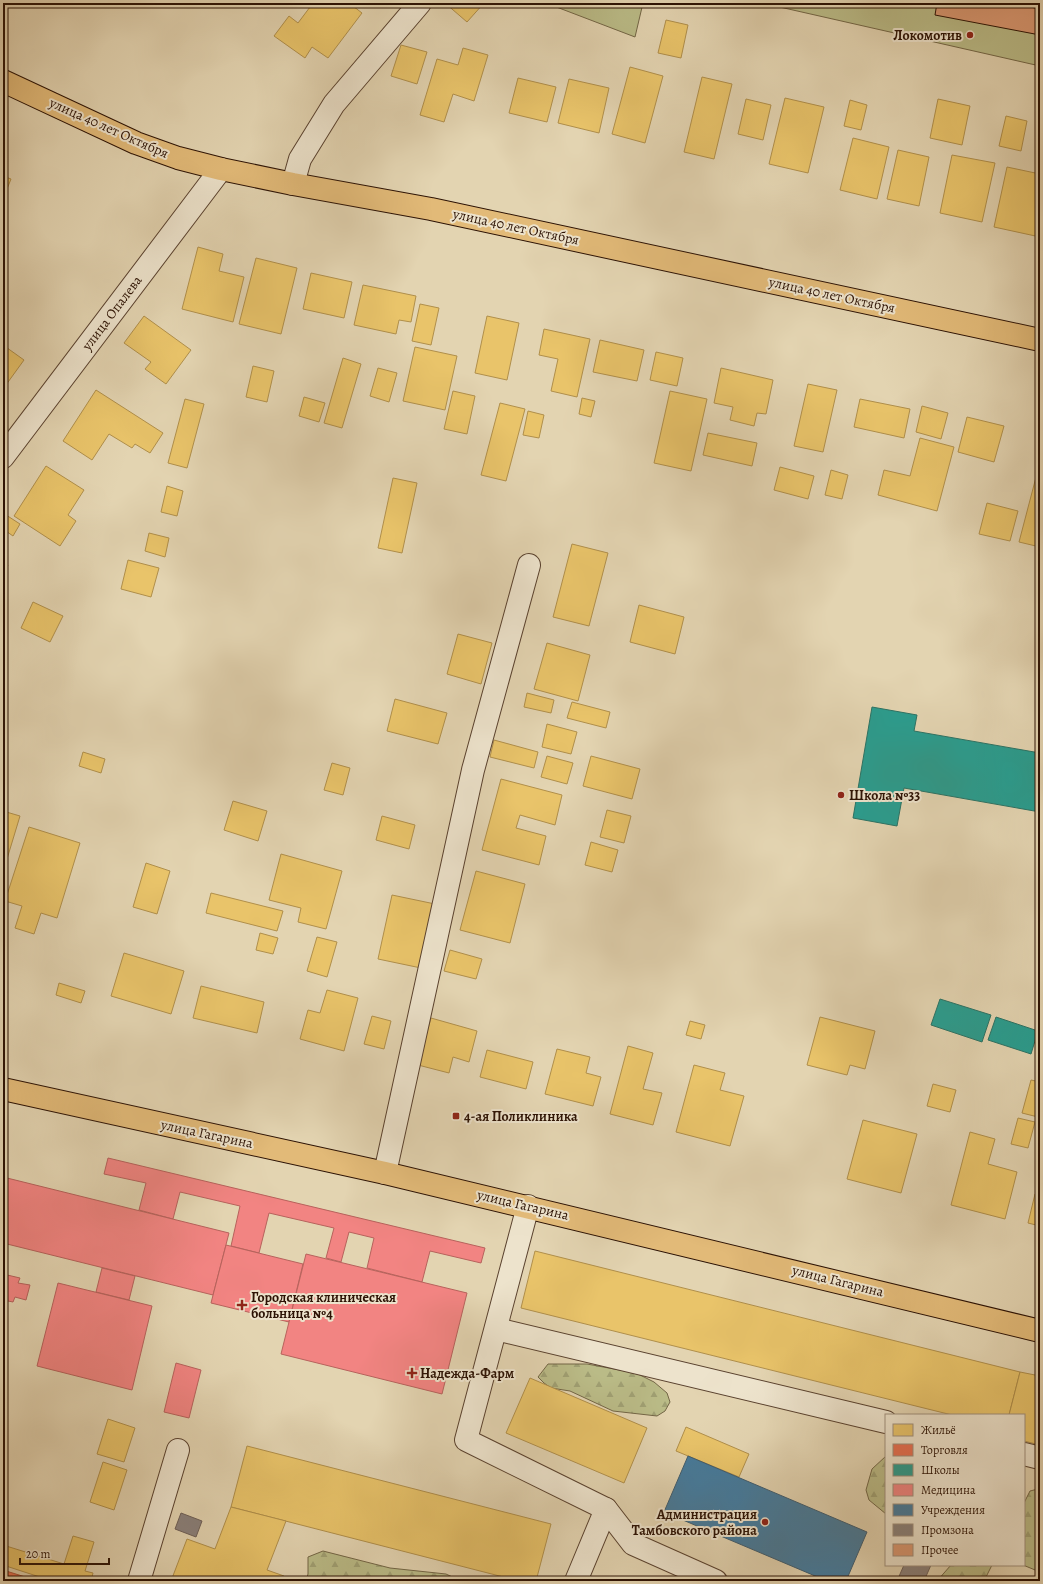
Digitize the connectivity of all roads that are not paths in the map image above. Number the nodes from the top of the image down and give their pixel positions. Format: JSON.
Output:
{"nodes":[{"id":1,"x":420,"y":3,"type":"edge"},
{"id":2,"x":3,"y":81,"type":"edge"},
{"id":3,"x":221,"y":169,"type":"junction"},
{"id":4,"x":293,"y":184,"type":"junction"},
{"id":5,"x":1040,"y":340,"type":"edge"},
{"id":6,"x":3,"y":457,"type":"edge"},
{"id":7,"x":529,"y":565,"type":"dead end"},
{"id":8,"x":3,"y":1089,"type":"edge"},
{"id":9,"x":385,"y":1173,"type":"junction"},
{"id":10,"x":528,"y":1206,"type":"junction"},
{"id":11,"x":496,"y":1329,"type":"junction"},
{"id":12,"x":1040,"y":1331,"type":"edge"},
{"id":13,"x":885,"y":1422,"type":"edge"},
{"id":14,"x":178,"y":1450,"type":"dead end"},
{"id":15,"x":1025,"y":1454,"type":"edge"},
{"id":16,"x":1040,"y":1458,"type":"edge"},
{"id":17,"x":606,"y":1509,"type":"junction"},
{"id":18,"x":139,"y":1581,"type":"edge"},
{"id":19,"x":576,"y":1581,"type":"edge"},
{"id":20,"x":716,"y":1581,"type":"edge"}],
"edges":[{"from":1,"to":4,"type":"street"},
{"from":2,"to":3,"type":"main road","name":"улица 40 лет Октября"},
{"from":3,"to":4,"type":"main road","name":"улица 40 лет Октября"},
{"from":3,"to":6,"type":"street","name":"улица Опалева"},
{"from":4,"to":5,"type":"main road","name":"улица 40 лет Октября"},
{"from":7,"to":9,"type":"street"},
{"from":8,"to":9,"type":"main road","name":"улица Гагарина"},
{"from":9,"to":10,"type":"main road","name":"улица Гагарина"},
{"from":10,"to":11,"type":"street"},
{"from":10,"to":12,"type":"main road","name":"улица Гагарина"},
{"from":11,"to":13,"type":"street"},
{"from":11,"to":17,"type":"street"},
{"from":14,"to":18,"type":"street"},
{"from":15,"to":16,"type":"street"},
{"from":17,"to":19,"type":"street"},
{"from":17,"to":20,"type":"street"}]}
